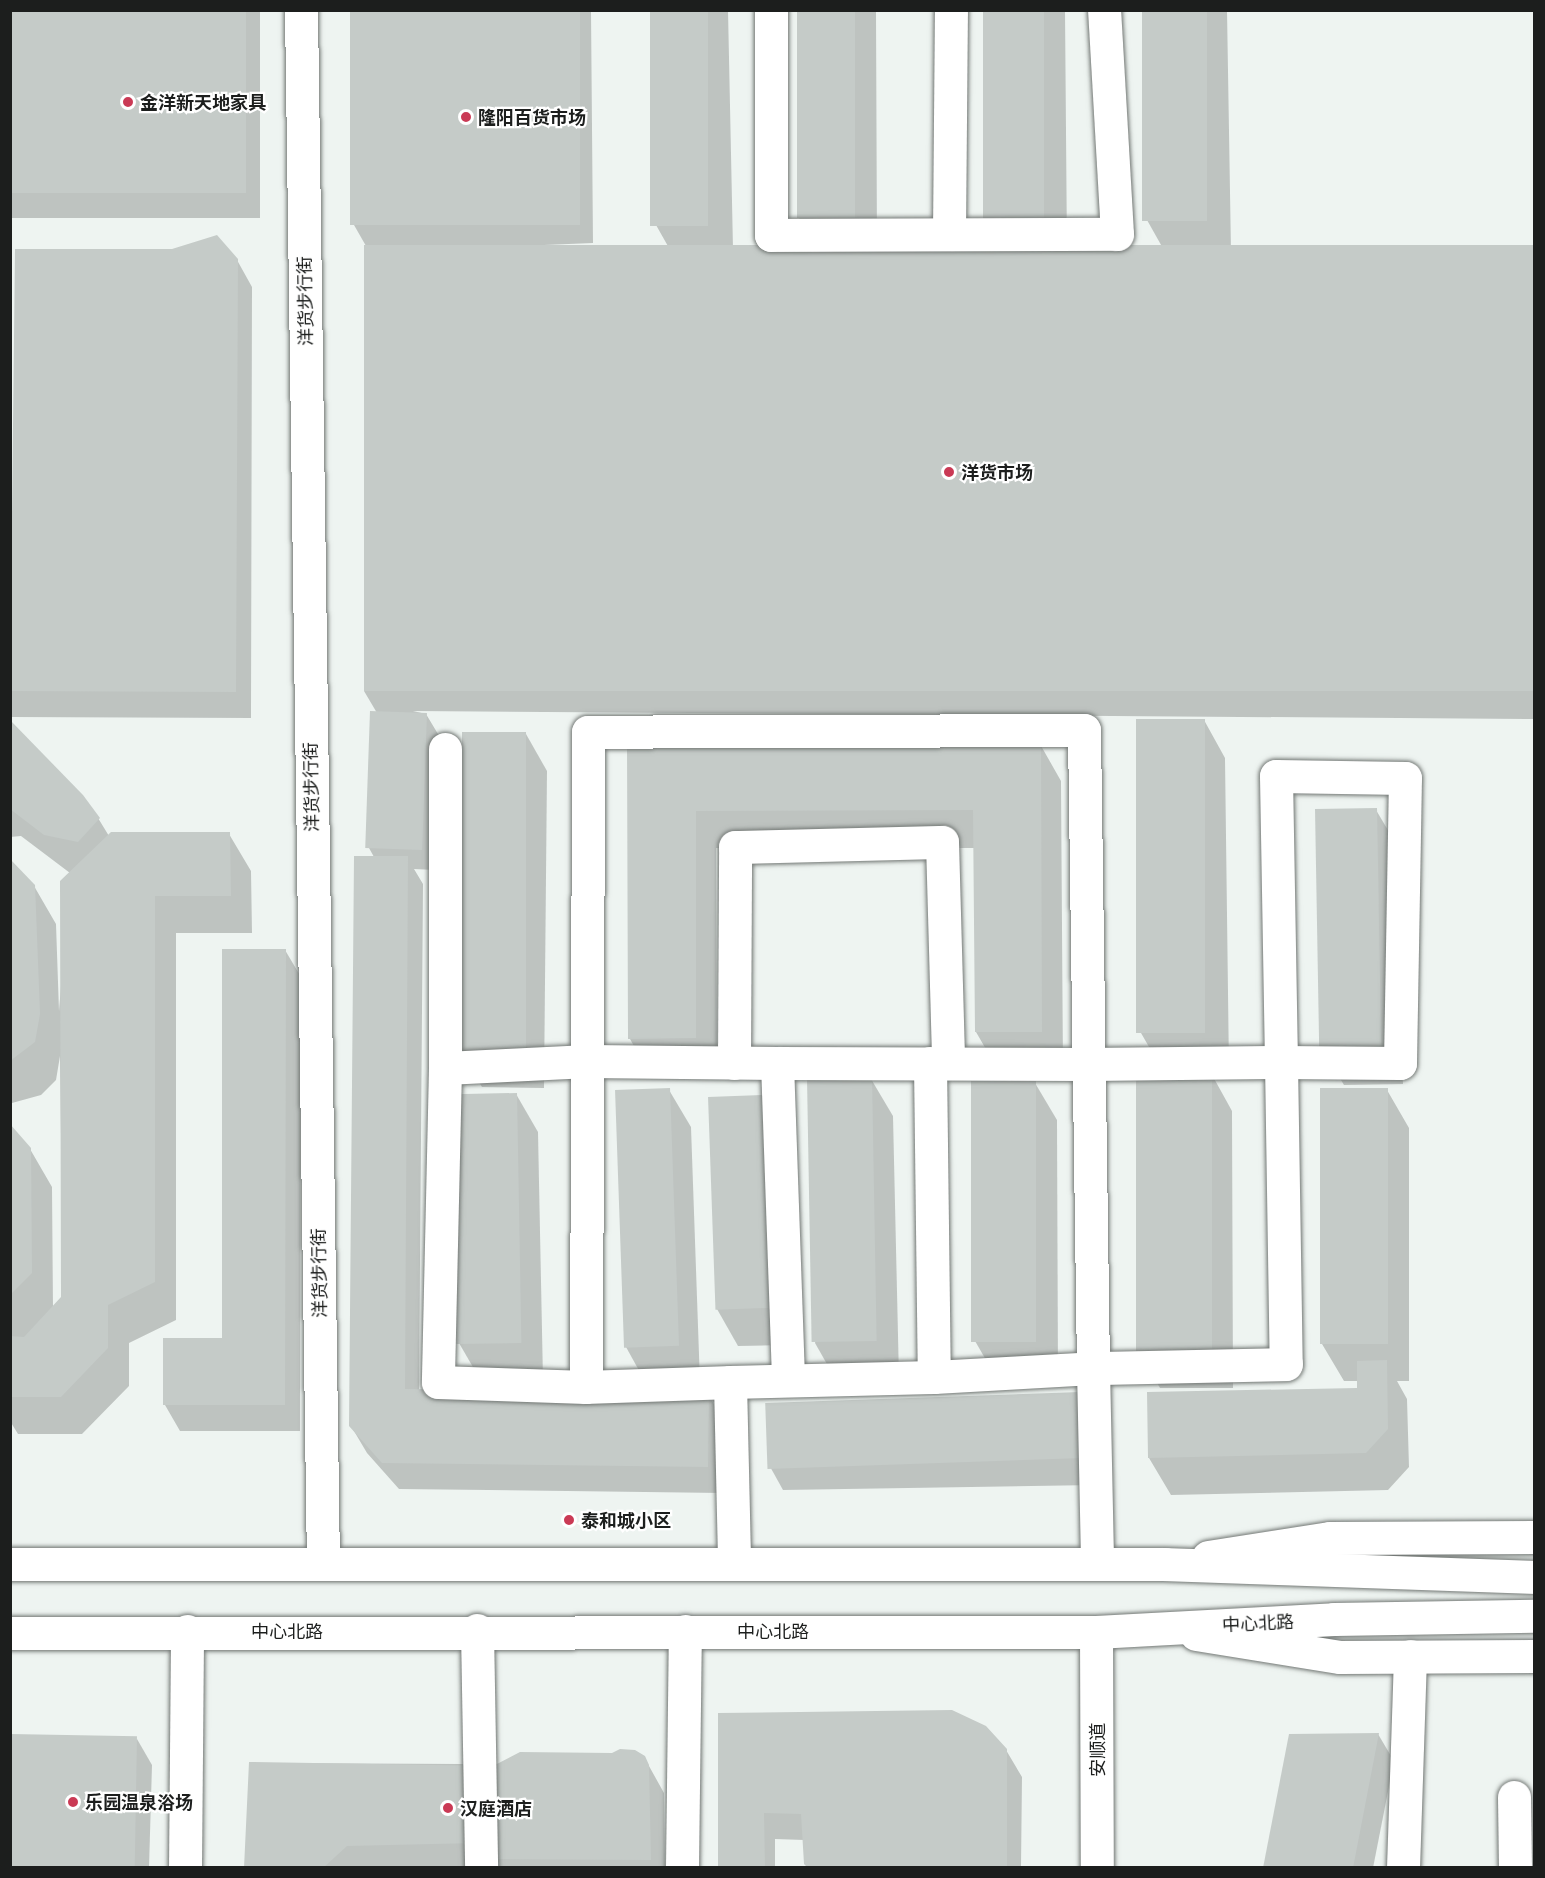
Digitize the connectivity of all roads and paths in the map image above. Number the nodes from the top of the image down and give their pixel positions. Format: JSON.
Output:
{"nodes":[{"id":1,"x":301,"y":10,"type":"edge"},
{"id":2,"x":771,"y":10,"type":"edge"},
{"id":3,"x":951,"y":10,"type":"edge"},
{"id":4,"x":1104,"y":10,"type":"edge"},
{"id":5,"x":949,"y":234,"type":"junction"},
{"id":6,"x":445,"y":749,"type":"dead end"},
{"id":7,"x":588,"y":1061,"type":"junction"},
{"id":8,"x":1281,"y":1062,"type":"junction"},
{"id":9,"x":734,"y":1063,"type":"junction"},
{"id":10,"x":777,"y":1063,"type":"junction"},
{"id":11,"x":939,"y":1063,"type":"junction"},
{"id":12,"x":1088,"y":1064,"type":"junction"},
{"id":13,"x":445,"y":1068,"type":"junction"},
{"id":14,"x":1093,"y":1368,"type":"junction"},
{"id":15,"x":934,"y":1377,"type":"junction"},
{"id":16,"x":788,"y":1378,"type":"junction"},
{"id":17,"x":730,"y":1382,"type":"junction"},
{"id":18,"x":586,"y":1387,"type":"junction"},
{"id":19,"x":1534,"y":1537,"type":"edge"},
{"id":20,"x":734,"y":1563,"type":"junction"},
{"id":21,"x":10,"y":1564,"type":"edge"},
{"id":22,"x":323,"y":1564,"type":"junction"},
{"id":23,"x":1097,"y":1564,"type":"junction"},
{"id":24,"x":1165,"y":1564,"type":"junction"},
{"id":25,"x":1534,"y":1577,"type":"edge"},
{"id":26,"x":1534,"y":1616,"type":"edge"},
{"id":27,"x":1165,"y":1628,"type":"junction"},
{"id":28,"x":477,"y":1630,"type":"junction"},
{"id":29,"x":187,"y":1631,"type":"junction"},
{"id":30,"x":685,"y":1631,"type":"junction"},
{"id":31,"x":1096,"y":1632,"type":"junction"},
{"id":32,"x":10,"y":1633,"type":"edge"},
{"id":33,"x":1410,"y":1656,"type":"junction"},
{"id":34,"x":1534,"y":1656,"type":"edge"},
{"id":35,"x":1514,"y":1797,"type":"dead end"},
{"id":36,"x":185,"y":1868,"type":"edge"},
{"id":37,"x":481,"y":1868,"type":"edge"},
{"id":38,"x":682,"y":1868,"type":"edge"},
{"id":39,"x":1097,"y":1868,"type":"edge"},
{"id":40,"x":1402,"y":1868,"type":"edge"},
{"id":41,"x":1515,"y":1868,"type":"edge"}],
"edges":[{"from":1,"to":22,"type":"main road","name":"洋货步行街"},
{"from":2,"to":5,"type":"main road"},
{"from":3,"to":5,"type":"main road"},
{"from":4,"to":5,"type":"main road"},
{"from":6,"to":13,"type":"main road"},
{"from":7,"to":9,"type":"main road"},
{"from":7,"to":12,"type":"main road"},
{"from":7,"to":13,"type":"main road"},
{"from":7,"to":18,"type":"main road"},
{"from":8,"to":8,"type":"main road"},
{"from":8,"to":12,"type":"main road"},
{"from":8,"to":14,"type":"main road"},
{"from":9,"to":10,"type":"main road"},
{"from":9,"to":11,"type":"main road"},
{"from":10,"to":11,"type":"main road"},
{"from":10,"to":16,"type":"main road"},
{"from":11,"to":12,"type":"main road"},
{"from":11,"to":15,"type":"main road"},
{"from":12,"to":14,"type":"main road"},
{"from":13,"to":18,"type":"main road"},
{"from":14,"to":15,"type":"main road"},
{"from":14,"to":23,"type":"main road"},
{"from":15,"to":16,"type":"main road"},
{"from":16,"to":17,"type":"main road"},
{"from":17,"to":18,"type":"main road"},
{"from":17,"to":20,"type":"main road"},
{"from":19,"to":24,"type":"main road"},
{"from":20,"to":22,"type":"main road"},
{"from":20,"to":23,"type":"main road"},
{"from":21,"to":22,"type":"main road"},
{"from":23,"to":24,"type":"main road"},
{"from":24,"to":25,"type":"main road"},
{"from":26,"to":27,"type":"main road","name":"中心北路"},
{"from":27,"to":31,"type":"main road","name":"中心北路"},
{"from":27,"to":33,"type":"main road"},
{"from":28,"to":29,"type":"main road","name":"中心北路"},
{"from":28,"to":30,"type":"main road","name":"中心北路"},
{"from":28,"to":37,"type":"main road"},
{"from":29,"to":32,"type":"main road","name":"中心北路"},
{"from":29,"to":36,"type":"main road"},
{"from":30,"to":31,"type":"main road","name":"中心北路"},
{"from":30,"to":38,"type":"main road"},
{"from":31,"to":39,"type":"main road","name":"安顺道"},
{"from":33,"to":34,"type":"main road"},
{"from":33,"to":40,"type":"main road"},
{"from":35,"to":41,"type":"main road"}]}
